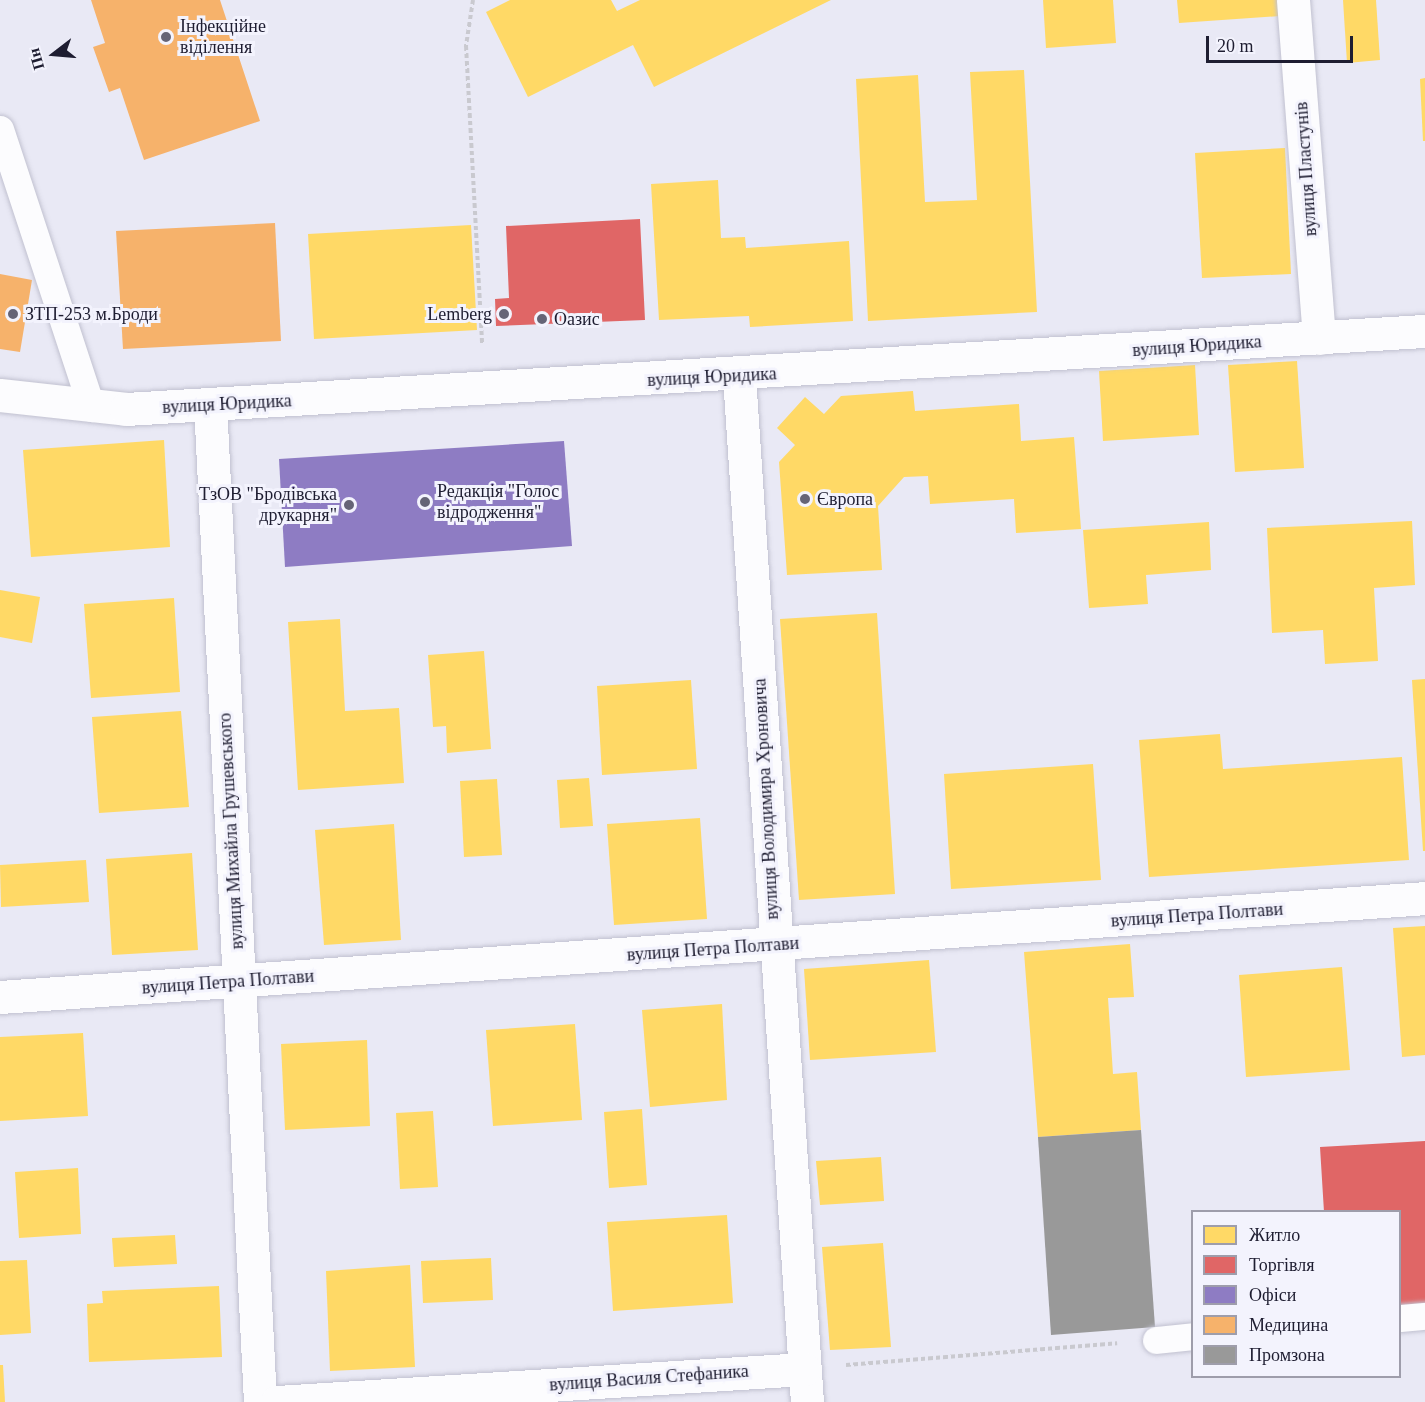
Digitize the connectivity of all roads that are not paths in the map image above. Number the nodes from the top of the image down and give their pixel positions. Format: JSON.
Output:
{"nodes":[{"id":1,"x":1293,"y":0,"type":"edge"},
{"id":2,"x":0,"y":129,"type":"edge"},
{"id":3,"x":1425,"y":331,"type":"edge"},
{"id":4,"x":1318,"y":338,"type":"junction"},
{"id":5,"x":739,"y":376,"type":"junction"},
{"id":6,"x":0,"y":395,"type":"edge"},
{"id":7,"x":210,"y":404,"type":"junction"},
{"id":8,"x":92,"y":408,"type":"junction"},
{"id":9,"x":1425,"y":898,"type":"edge"},
{"id":10,"x":774,"y":945,"type":"junction"},
{"id":11,"x":238,"y":981,"type":"junction"},
{"id":12,"x":0,"y":997,"type":"edge"},
{"id":13,"x":1425,"y":1316,"type":"edge"},
{"id":14,"x":1401,"y":1318,"type":"edge"},
{"id":15,"x":1191,"y":1336,"type":"edge"},
{"id":16,"x":1156,"y":1340,"type":"road end"},
{"id":17,"x":804,"y":1369,"type":"junction"},
{"id":18,"x":260,"y":1402,"type":"edge"},
{"id":19,"x":277,"y":1402,"type":"edge"},
{"id":20,"x":807,"y":1402,"type":"edge"}],
"edges":[{"from":1,"to":4,"type":"street","name":"вулиця Пластунів"},
{"from":2,"to":8,"type":"lane"},
{"from":3,"to":4,"type":"street","name":"вулиця Юридика"},
{"from":4,"to":5,"type":"street","name":"вулиця Юридика"},
{"from":5,"to":7,"type":"street","name":"вулиця Юридика"},
{"from":5,"to":10,"type":"street","name":"вулиця Володимира Хроновича"},
{"from":6,"to":8,"type":"street","name":"вулиця Юридика"},
{"from":7,"to":8,"type":"street","name":"вулиця Юридика"},
{"from":7,"to":11,"type":"street","name":"вулиця Михайла Грушевського"},
{"from":9,"to":10,"type":"street","name":"вулиця Петра Полтави"},
{"from":10,"to":11,"type":"street","name":"вулиця Петра Полтави"},
{"from":10,"to":17,"type":"street","name":"вулиця Володимира Хроновича"},
{"from":11,"to":12,"type":"street","name":"вулиця Петра Полтави"},
{"from":11,"to":18,"type":"street","name":"вулиця Михайла Грушевського"},
{"from":13,"to":14,"type":"lane"},
{"from":15,"to":16,"type":"lane"},
{"from":17,"to":19,"type":"street","name":"вулиця Василя Стефаника"},
{"from":17,"to":20,"type":"street","name":"вулиця Володимира Хроновича"}]}
